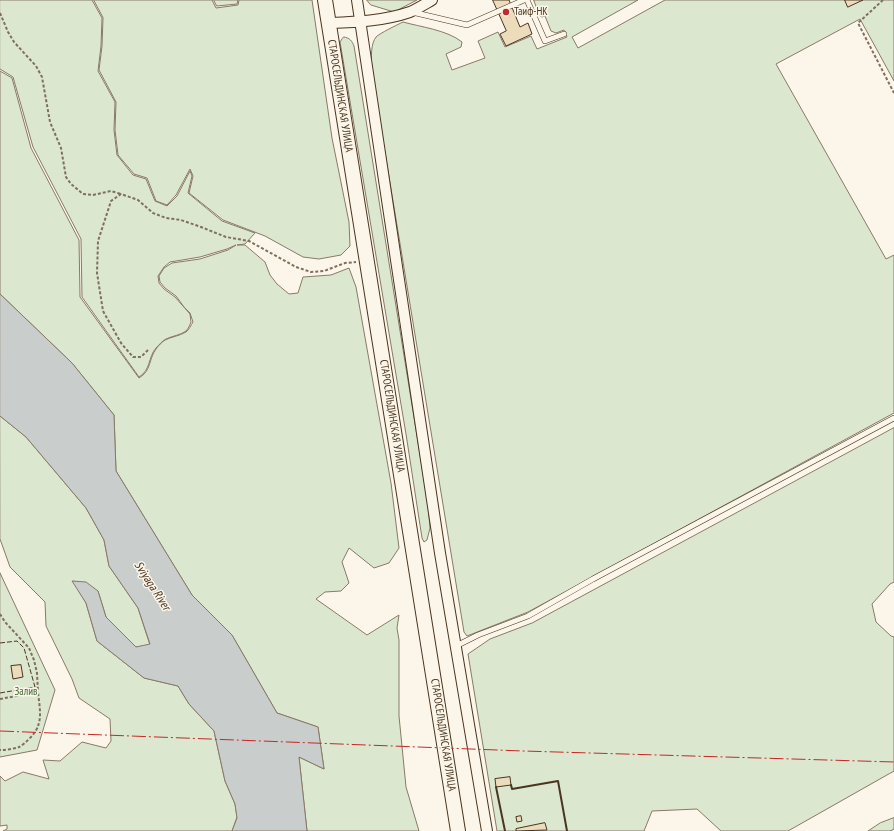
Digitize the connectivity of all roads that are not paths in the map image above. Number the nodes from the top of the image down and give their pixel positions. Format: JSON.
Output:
{"nodes":[{"id":1,"x":325,"y":0,"type":"edge"},
{"id":2,"x":356,"y":0,"type":"edge"},
{"id":3,"x":432,"y":0,"type":"edge"},
{"id":4,"x":524,"y":0,"type":"edge"},
{"id":5,"x":527,"y":0,"type":"edge"},
{"id":6,"x":411,"y":11,"type":"junction"},
{"id":7,"x":360,"y":21,"type":"junction"},
{"id":8,"x":329,"y":23,"type":"junction"},
{"id":9,"x":564,"y":34,"type":"dead end"},
{"id":10,"x":894,"y":418,"type":"edge"},
{"id":11,"x":456,"y":646,"type":"junction"},
{"id":12,"x":458,"y":831,"type":"edge"},
{"id":13,"x":486,"y":831,"type":"edge"}],
"edges":[{"from":1,"to":8,"type":"main road","name":"СТАРОСЕЛЬДИНСКАЯ УЛИЦА"},
{"from":2,"to":7,"type":"street"},
{"from":3,"to":6,"type":"street"},
{"from":4,"to":6,"type":"lane"},
{"from":5,"to":9,"type":"lane"},
{"from":6,"to":7,"type":"street"},
{"from":7,"to":8,"type":"street"},
{"from":7,"to":11,"type":"street"},
{"from":8,"to":12,"type":"main road","name":"СТАРОСЕЛЬДИНСКАЯ УЛИЦА"},
{"from":10,"to":11,"type":"lane"},
{"from":11,"to":13,"type":"street"}]}
